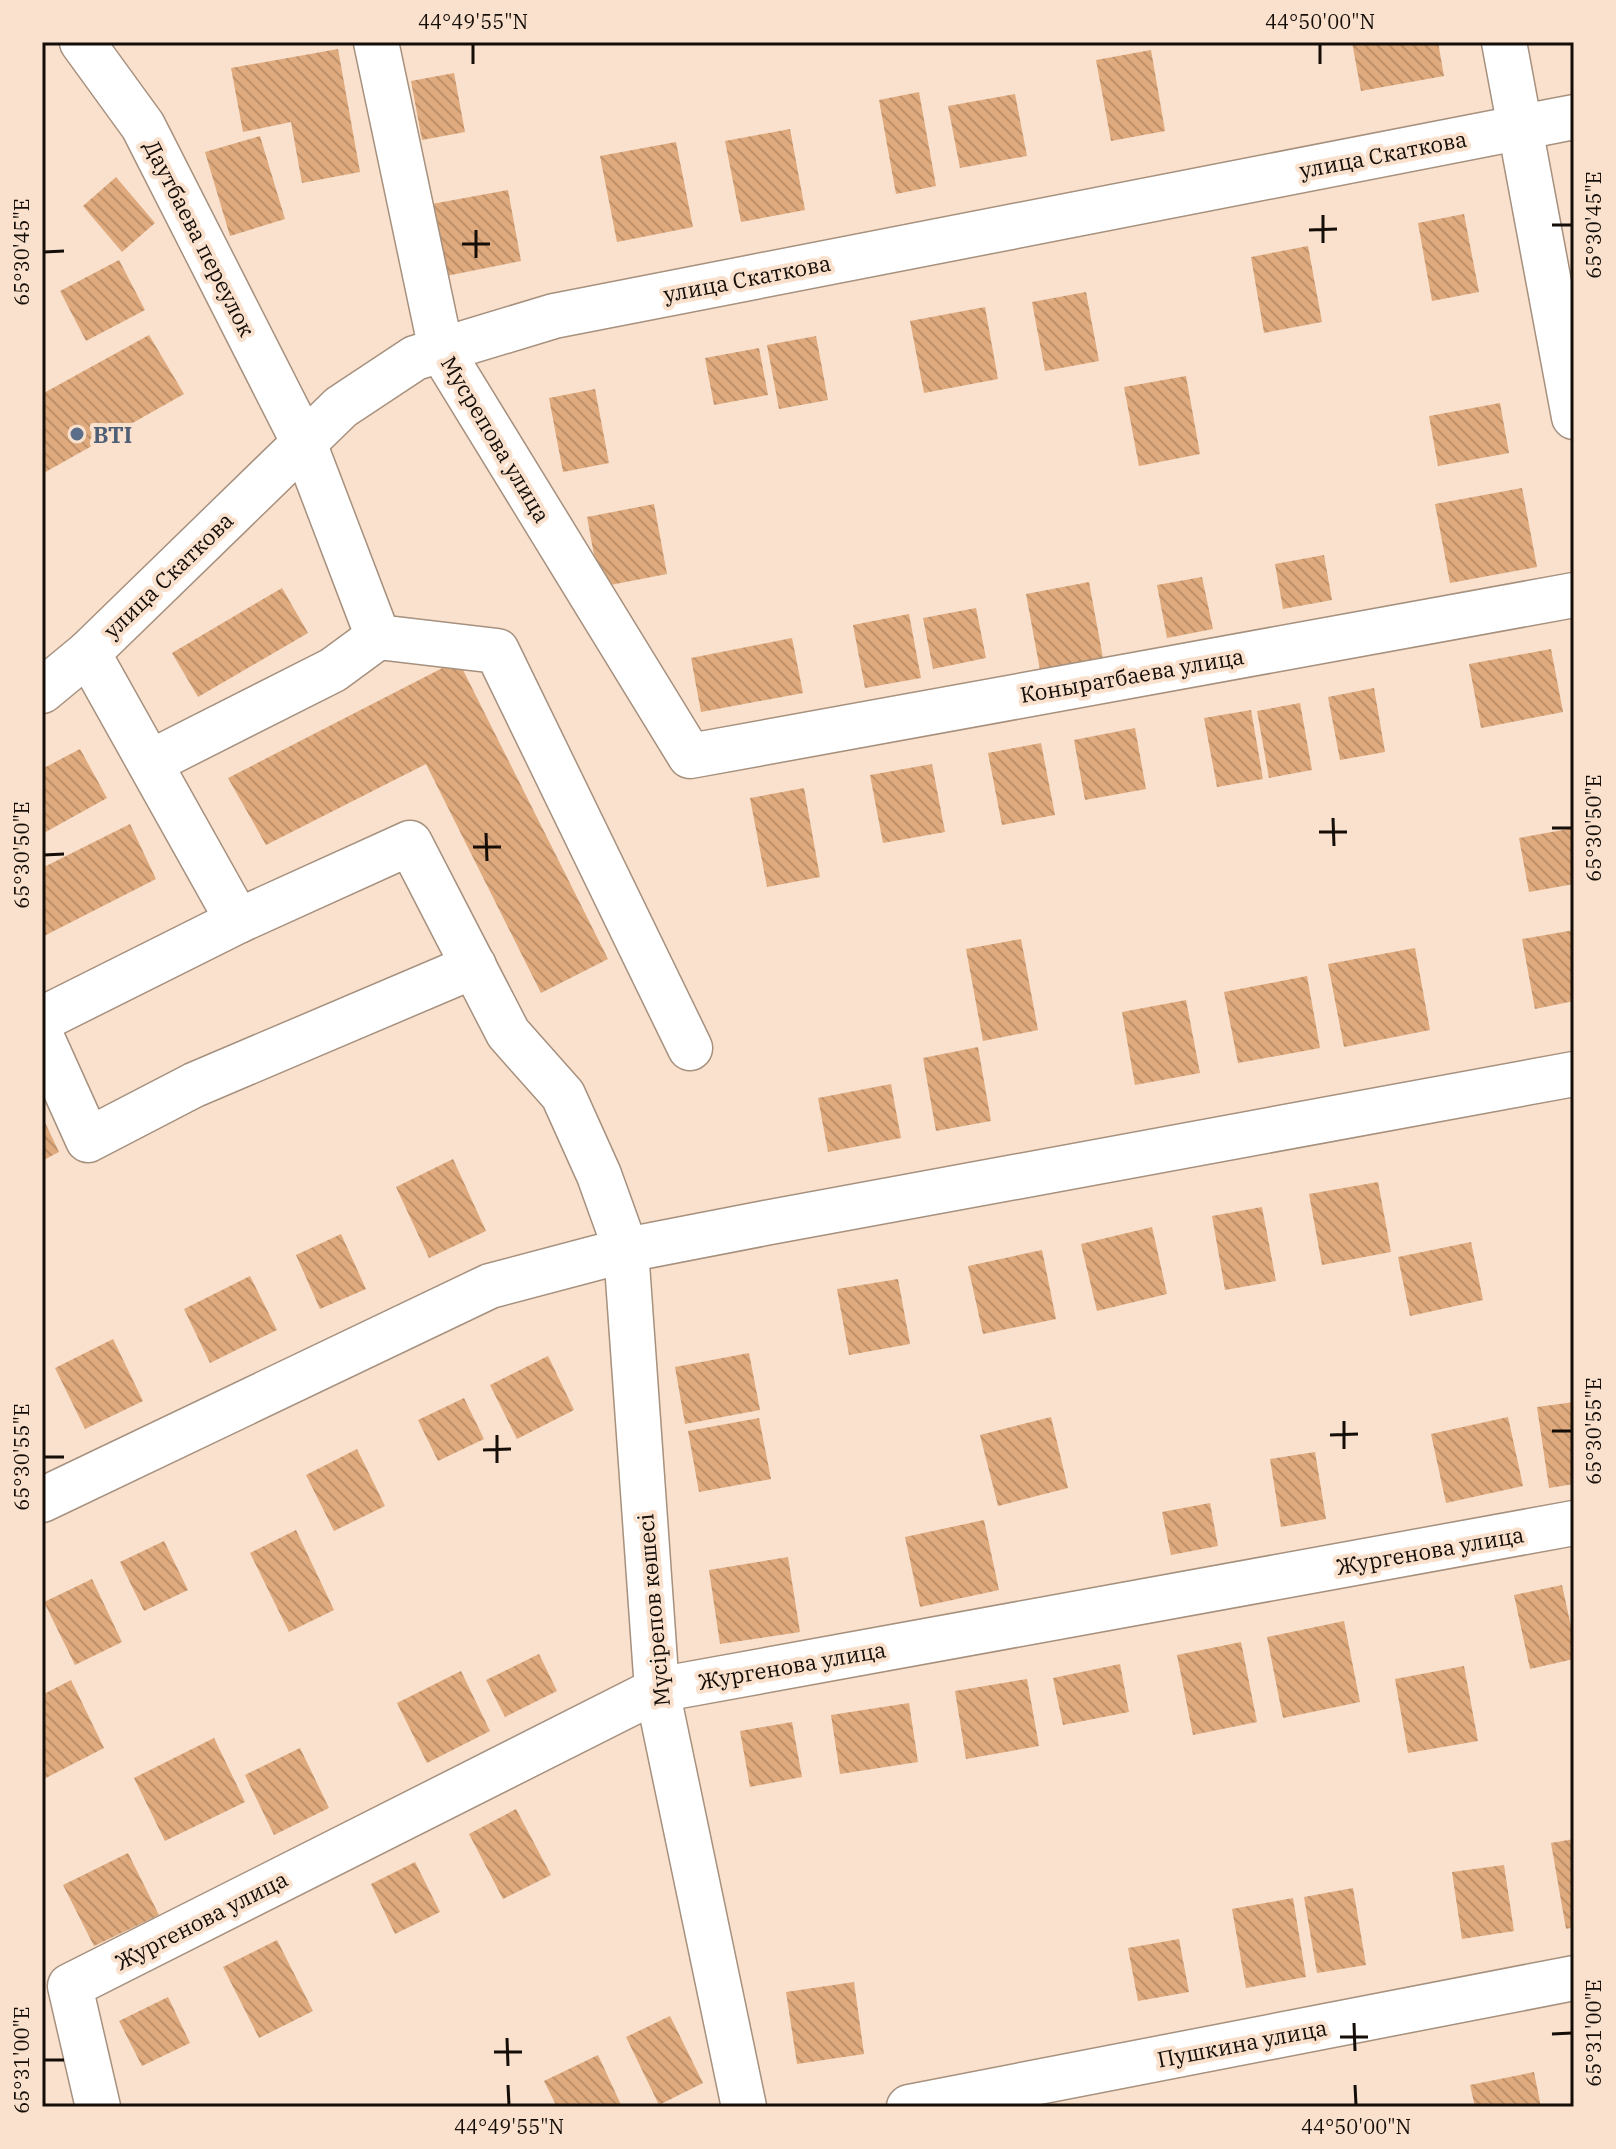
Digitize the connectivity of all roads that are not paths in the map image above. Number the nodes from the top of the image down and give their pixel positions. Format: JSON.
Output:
{"nodes":[{"id":1,"x":82,"y":42,"type":"edge"},
{"id":2,"x":376,"y":42,"type":"edge"},
{"id":3,"x":1504,"y":42,"type":"edge"},
{"id":4,"x":1574,"y":117,"type":"edge"},
{"id":5,"x":1518,"y":128,"type":"junction"},
{"id":6,"x":441,"y":350,"type":"junction"},
{"id":7,"x":1574,"y":417,"type":"edge"},
{"id":8,"x":304,"y":443,"type":"junction"},
{"id":9,"x":1574,"y":595,"type":"edge"},
{"id":10,"x":378,"y":637,"type":"junction"},
{"id":11,"x":88,"y":653,"type":"junction"},
{"id":12,"x":42,"y":691,"type":"edge"},
{"id":13,"x":690,"y":756,"type":"joint"},
{"id":14,"x":151,"y":762,"type":"junction"},
{"id":15,"x":238,"y":921,"type":"junction"},
{"id":16,"x":474,"y":966,"type":"junction"},
{"id":17,"x":42,"y":1019,"type":"edge"},
{"id":18,"x":42,"y":1038,"type":"edge"},
{"id":19,"x":690,"y":1048,"type":"dead end"},
{"id":20,"x":1574,"y":1074,"type":"edge"},
{"id":21,"x":626,"y":1250,"type":"junction"},
{"id":22,"x":42,"y":1500,"type":"edge"},
{"id":23,"x":1574,"y":1523,"type":"edge"},
{"id":24,"x":657,"y":1690,"type":"junction"},
{"id":25,"x":1574,"y":1978,"type":"edge"},
{"id":26,"x":98,"y":2107,"type":"edge"},
{"id":27,"x":744,"y":2107,"type":"edge"},
{"id":28,"x":909,"y":2107,"type":"edge"}],
"edges":[{"from":1,"to":8,"type":"street","name":"Даутбаева переулок"},
{"from":2,"to":6,"type":"street","name":"Мусрепова улица"},
{"from":3,"to":5,"type":"street"},
{"from":4,"to":5,"type":"street","name":"улица Скаткова"},
{"from":5,"to":6,"type":"street","name":"улица Скаткова"},
{"from":5,"to":7,"type":"street"},
{"from":6,"to":8,"type":"street","name":"улица Скаткова"},
{"from":6,"to":13,"type":"street","name":"Мусрепова улица"},
{"from":8,"to":10,"type":"street","name":"Даутбаева переулок"},
{"from":8,"to":11,"type":"street","name":"улица Скаткова"},
{"from":9,"to":13,"type":"street","name":"Коныратбаева улица"},
{"from":10,"to":14,"type":"street"},
{"from":10,"to":19,"type":"street"},
{"from":11,"to":12,"type":"street","name":"улица Скаткова"},
{"from":11,"to":14,"type":"street"},
{"from":14,"to":15,"type":"street"},
{"from":15,"to":16,"type":"street","name":"Мүсірепов көшесі"},
{"from":15,"to":17,"type":"street"},
{"from":16,"to":18,"type":"street"},
{"from":16,"to":21,"type":"street","name":"Мүсірепов көшесі"},
{"from":20,"to":21,"type":"street"},
{"from":21,"to":22,"type":"street"},
{"from":21,"to":24,"type":"street","name":"Мүсірепов көшесі"},
{"from":23,"to":24,"type":"street","name":"Жургенова улица"},
{"from":24,"to":26,"type":"street","name":"Жургенова улица"},
{"from":24,"to":27,"type":"street","name":"Мүсірепов көшесі"},
{"from":25,"to":28,"type":"street","name":"Пушкина улица"}]}
